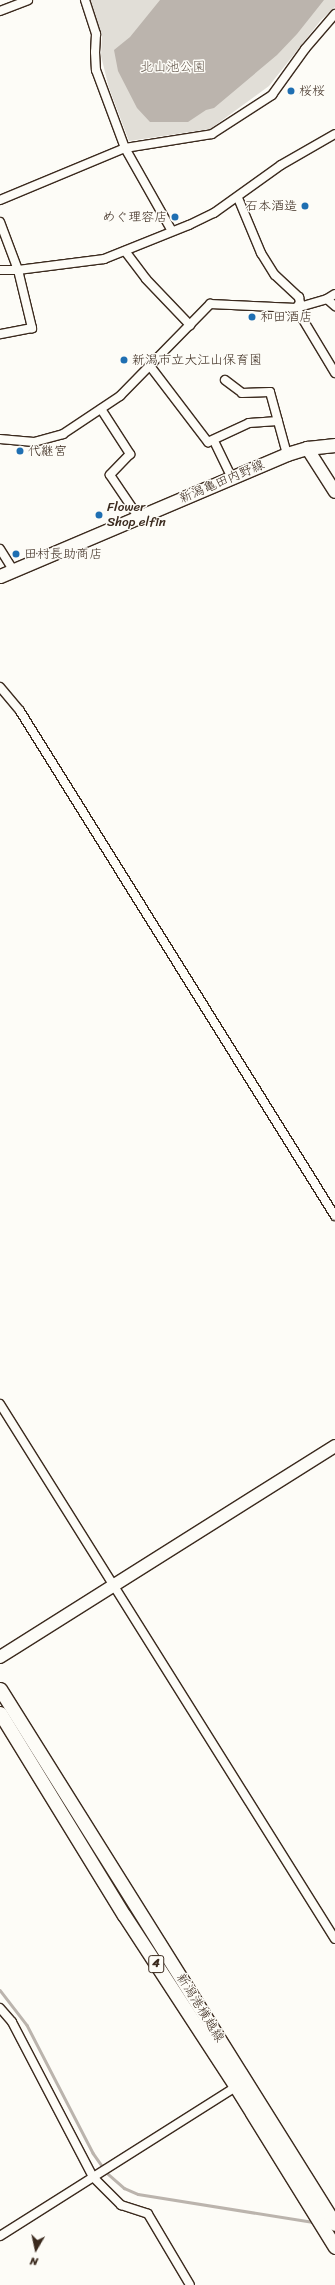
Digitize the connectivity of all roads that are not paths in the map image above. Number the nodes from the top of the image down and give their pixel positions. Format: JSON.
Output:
{"nodes":[{"id":1,"x":28,"y":0,"type":"edge"},
{"id":2,"x":85,"y":0,"type":"edge"},
{"id":3,"x":0,"y":11,"type":"edge"},
{"id":4,"x":335,"y":14,"type":"edge"},
{"id":5,"x":335,"y":134,"type":"edge"},
{"id":6,"x":125,"y":148,"type":"junction"},
{"id":7,"x":238,"y":198,"type":"junction"},
{"id":8,"x":0,"y":200,"type":"edge"},
{"id":9,"x":0,"y":222,"type":"edge"},
{"id":10,"x":172,"y":231,"type":"junction"},
{"id":11,"x":124,"y":251,"type":"junction"},
{"id":12,"x":0,"y":270,"type":"edge"},
{"id":13,"x":18,"y":270,"type":"junction"},
{"id":14,"x":335,"y":294,"type":"edge"},
{"id":15,"x":327,"y":299,"type":"junction"},
{"id":16,"x":335,"y":306,"type":"edge"},
{"id":17,"x":296,"y":308,"type":"junction"},
{"id":18,"x":190,"y":325,"type":"junction"},
{"id":19,"x":0,"y":334,"type":"edge"},
{"id":20,"x":150,"y":366,"type":"junction"},
{"id":21,"x":335,"y":373,"type":"edge"},
{"id":22,"x":225,"y":380,"type":"dead end"},
{"id":23,"x":101,"y":409,"type":"junction"},
{"id":24,"x":278,"y":421,"type":"junction"},
{"id":25,"x":0,"y":439,"type":"edge"},
{"id":26,"x":214,"y":441,"type":"junction"},
{"id":27,"x":335,"y":445,"type":"edge"},
{"id":28,"x":307,"y":448,"type":"junction"},
{"id":29,"x":288,"y":454,"type":"junction"},
{"id":30,"x":232,"y":478,"type":"junction"},
{"id":31,"x":335,"y":492,"type":"edge"},
{"id":32,"x":139,"y":518,"type":"junction"},
{"id":33,"x":0,"y":549,"type":"edge"},
{"id":34,"x":13,"y":570,"type":"junction"},
{"id":35,"x":0,"y":576,"type":"edge"},
{"id":36,"x":0,"y":687,"type":"edge"},
{"id":37,"x":335,"y":1216,"type":"edge"},
{"id":38,"x":0,"y":1404,"type":"edge"},
{"id":39,"x":335,"y":1446,"type":"edge"},
{"id":40,"x":113,"y":1586,"type":"junction"},
{"id":41,"x":0,"y":1657,"type":"edge"},
{"id":42,"x":0,"y":1689,"type":"edge"},
{"id":43,"x":0,"y":1712,"type":"edge"},
{"id":44,"x":335,"y":1939,"type":"edge"},
{"id":45,"x":0,"y":2008,"type":"edge"},
{"id":46,"x":236,"y":2087,"type":"junction"},
{"id":47,"x":93,"y":2177,"type":"junction"},
{"id":48,"x":329,"y":2223,"type":"edge"},
{"id":49,"x":0,"y":2236,"type":"edge"},
{"id":50,"x":335,"y":2247,"type":"edge"},
{"id":51,"x":190,"y":2285,"type":"edge"}],
"edges":[{"from":1,"to":3,"type":"street"},
{"from":2,"to":6,"type":"street"},
{"from":4,"to":6,"type":"street"},
{"from":5,"to":7,"type":"street"},
{"from":6,"to":8,"type":"street"},
{"from":6,"to":10,"type":"street"},
{"from":7,"to":10,"type":"street"},
{"from":7,"to":17,"type":"street"},
{"from":9,"to":13,"type":"street"},
{"from":10,"to":11,"type":"street"},
{"from":11,"to":13,"type":"street"},
{"from":11,"to":18,"type":"street"},
{"from":12,"to":13,"type":"street"},
{"from":13,"to":19,"type":"street"},
{"from":14,"to":15,"type":"street"},
{"from":15,"to":16,"type":"street"},
{"from":15,"to":17,"type":"street"},
{"from":17,"to":18,"type":"street"},
{"from":17,"to":21,"type":"street"},
{"from":18,"to":20,"type":"street"},
{"from":20,"to":23,"type":"street"},
{"from":20,"to":26,"type":"street"},
{"from":22,"to":24,"type":"street"},
{"from":23,"to":25,"type":"street"},
{"from":23,"to":32,"type":"street"},
{"from":24,"to":26,"type":"street"},
{"from":24,"to":29,"type":"street"},
{"from":26,"to":30,"type":"street"},
{"from":27,"to":28,"type":"main road","name":"新潟亀田内野線"},
{"from":28,"to":29,"type":"main road","name":"新潟亀田内野線"},
{"from":28,"to":31,"type":"street"},
{"from":29,"to":30,"type":"main road","name":"新潟亀田内野線"},
{"from":30,"to":32,"type":"main road","name":"新潟亀田内野線"},
{"from":32,"to":34,"type":"main road","name":"新潟亀田内野線"},
{"from":33,"to":34,"type":"street"},
{"from":34,"to":35,"type":"main road","name":"新潟亀田内野線"},
{"from":36,"to":37,"type":"street"},
{"from":38,"to":40,"type":"street"},
{"from":39,"to":40,"type":"street"},
{"from":40,"to":41,"type":"street"},
{"from":40,"to":44,"type":"street"},
{"from":42,"to":48,"type":"main road","name":"新潟港横越線","number":"4"},
{"from":43,"to":46,"type":"main road","name":"新潟港横越線","number":"4"},
{"from":45,"to":47,"type":"street"},
{"from":46,"to":47,"type":"street"},
{"from":46,"to":48,"type":"main road","name":"新潟港横越線","number":"4"},
{"from":47,"to":49,"type":"street"},
{"from":47,"to":51,"type":"street"},
{"from":48,"to":50,"type":"main road","name":"新潟港横越線","number":"4"}]}
